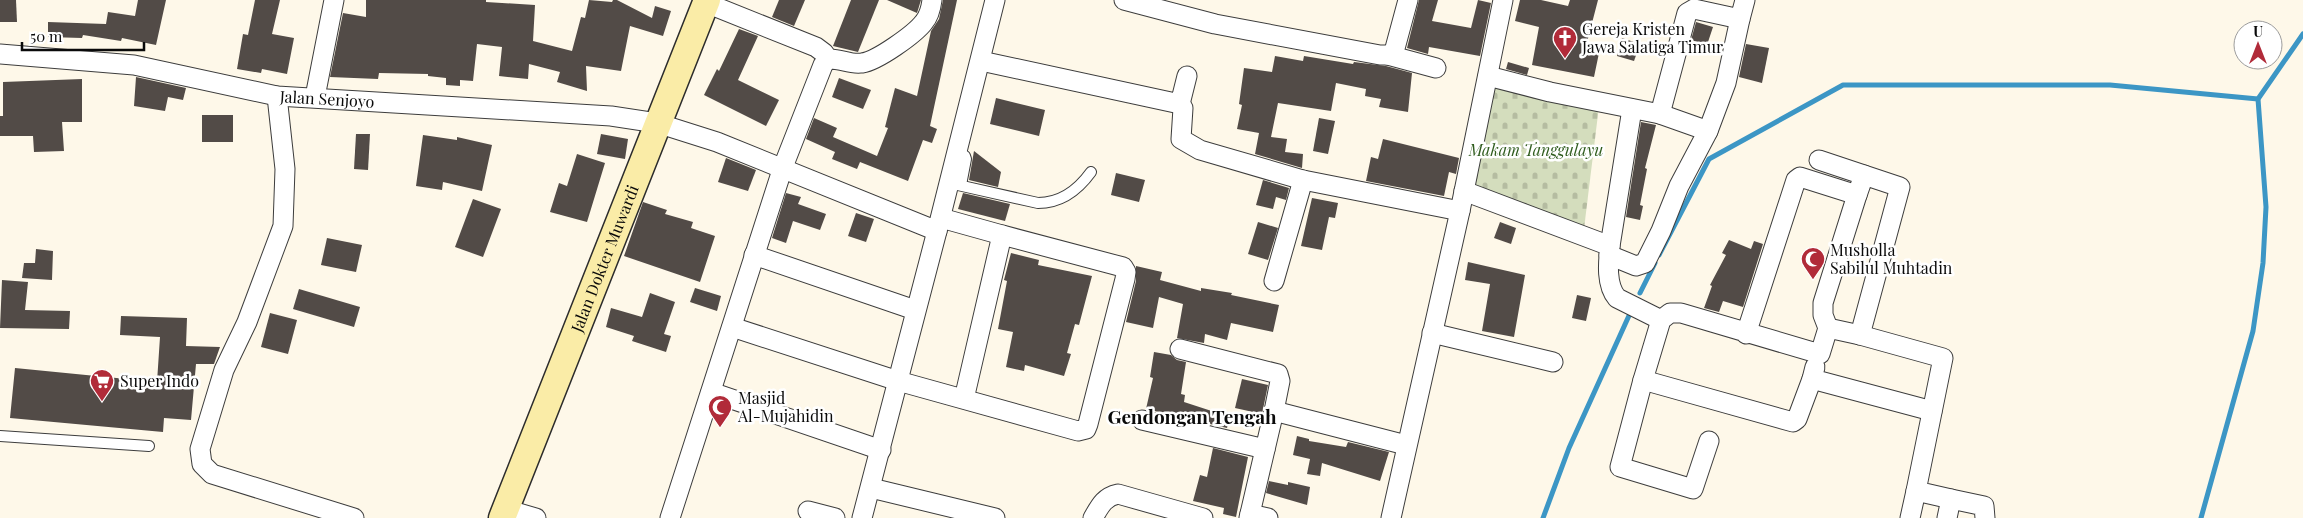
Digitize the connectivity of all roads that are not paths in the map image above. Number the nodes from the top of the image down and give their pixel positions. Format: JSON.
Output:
{"nodes":[{"id":1,"x":334,"y":0,"type":"edge"},
{"id":2,"x":932,"y":0,"type":"edge"},
{"id":3,"x":995,"y":0,"type":"edge"},
{"id":4,"x":1124,"y":0,"type":"edge"},
{"id":5,"x":1408,"y":0,"type":"edge"},
{"id":6,"x":1503,"y":0,"type":"edge"},
{"id":7,"x":1745,"y":0,"type":"edge"},
{"id":8,"x":707,"y":1,"type":"edge"},
{"id":9,"x":1740,"y":19,"type":"junction"},
{"id":10,"x":0,"y":54,"type":"edge"},
{"id":11,"x":1388,"y":55,"type":"junction"},
{"id":12,"x":828,"y":59,"type":"junction"},
{"id":13,"x":981,"y":61,"type":"junction"},
{"id":14,"x":1436,"y":68,"type":"dead end"},
{"id":15,"x":1187,"y":76,"type":"dead end"},
{"id":16,"x":1488,"y":76,"type":"junction"},
{"id":17,"x":277,"y":96,"type":"junction"},
{"id":18,"x":315,"y":97,"type":"junction"},
{"id":19,"x":1180,"y":104,"type":"junction"},
{"id":20,"x":1632,"y":108,"type":"junction"},
{"id":21,"x":1660,"y":114,"type":"junction"},
{"id":22,"x":657,"y":123,"type":"junction"},
{"id":23,"x":1708,"y":131,"type":"junction"},
{"id":24,"x":1819,"y":160,"type":"dead end"},
{"id":25,"x":783,"y":167,"type":"junction"},
{"id":26,"x":1091,"y":172,"type":"dead end"},
{"id":27,"x":1864,"y":175,"type":"junction"},
{"id":28,"x":1302,"y":180,"type":"junction"},
{"id":29,"x":955,"y":184,"type":"junction"},
{"id":30,"x":1464,"y":192,"type":"junction"},
{"id":31,"x":1857,"y":195,"type":"junction"},
{"id":32,"x":1460,"y":211,"type":"junction"},
{"id":33,"x":939,"y":224,"type":"junction"},
{"id":34,"x":1002,"y":236,"type":"junction"},
{"id":35,"x":1609,"y":250,"type":"junction"},
{"id":36,"x":754,"y":255,"type":"junction"},
{"id":37,"x":1274,"y":281,"type":"dead end"},
{"id":38,"x":915,"y":310,"type":"junction"},
{"id":39,"x":1661,"y":320,"type":"junction"},
{"id":40,"x":732,"y":327,"type":"junction"},
{"id":41,"x":1828,"y":328,"type":"junction"},
{"id":42,"x":1432,"y":333,"type":"junction"},
{"id":43,"x":1746,"y":334,"type":"junction"},
{"id":44,"x":1860,"y":335,"type":"junction"},
{"id":45,"x":1180,"y":349,"type":"dead end"},
{"id":46,"x":1820,"y":354,"type":"junction"},
{"id":47,"x":1553,"y":362,"type":"dead end"},
{"id":48,"x":1812,"y":379,"type":"junction"},
{"id":49,"x":1643,"y":380,"type":"junction"},
{"id":50,"x":898,"y":382,"type":"junction"},
{"id":51,"x":711,"y":392,"type":"junction"},
{"id":52,"x":964,"y":399,"type":"junction"},
{"id":53,"x":1274,"y":410,"type":"junction"},
{"id":54,"x":1932,"y":411,"type":"junction"},
{"id":55,"x":1142,"y":420,"type":"dead end"},
{"id":56,"x":0,"y":436,"type":"edge"},
{"id":57,"x":1708,"y":441,"type":"dead end"},
{"id":58,"x":1406,"y":445,"type":"junction"},
{"id":59,"x":149,"y":446,"type":"dead end"},
{"id":60,"x":1265,"y":449,"type":"junction"},
{"id":61,"x":881,"y":450,"type":"junction"},
{"id":62,"x":871,"y":488,"type":"junction"},
{"id":63,"x":1916,"y":491,"type":"junction"},
{"id":64,"x":1951,"y":499,"type":"junction"},
{"id":65,"x":808,"y":511,"type":"dead end"},
{"id":66,"x":504,"y":514,"type":"edge"},
{"id":67,"x":1256,"y":516,"type":"edge"},
{"id":68,"x":354,"y":518,"type":"edge"},
{"id":69,"x":536,"y":518,"type":"edge"},
{"id":70,"x":670,"y":518,"type":"edge"},
{"id":71,"x":835,"y":518,"type":"edge"},
{"id":72,"x":862,"y":518,"type":"edge"},
{"id":73,"x":995,"y":518,"type":"edge"},
{"id":74,"x":1094,"y":518,"type":"edge"},
{"id":75,"x":1203,"y":518,"type":"edge"},
{"id":76,"x":1391,"y":518,"type":"edge"},
{"id":77,"x":1910,"y":518,"type":"edge"},
{"id":78,"x":1947,"y":518,"type":"edge"},
{"id":79,"x":1985,"y":518,"type":"edge"}],
"edges":[{"from":1,"to":18,"type":"street"},
{"from":2,"to":12,"type":"street"},
{"from":3,"to":13,"type":"street"},
{"from":4,"to":11,"type":"street"},
{"from":5,"to":11,"type":"street"},
{"from":6,"to":16,"type":"street"},
{"from":7,"to":9,"type":"street"},
{"from":8,"to":12,"type":"street"},
{"from":8,"to":22,"type":"street","name":"Jalan Dokter Muwardi"},
{"from":9,"to":21,"type":"street"},
{"from":9,"to":23,"type":"street"},
{"from":10,"to":17,"type":"street","name":"Jalan Senjoyo"},
{"from":11,"to":14,"type":"street"},
{"from":12,"to":25,"type":"street"},
{"from":13,"to":19,"type":"street"},
{"from":13,"to":29,"type":"street"},
{"from":15,"to":19,"type":"street"},
{"from":16,"to":20,"type":"street"},
{"from":16,"to":30,"type":"street"},
{"from":17,"to":18,"type":"street","name":"Jalan Senjoyo"},
{"from":17,"to":68,"type":"street"},
{"from":18,"to":22,"type":"street","name":"Jalan Senjoyo"},
{"from":19,"to":28,"type":"street"},
{"from":20,"to":21,"type":"street"},
{"from":20,"to":35,"type":"street"},
{"from":21,"to":23,"type":"street"},
{"from":22,"to":25,"type":"street","name":"Jalan Senjoyo"},
{"from":22,"to":66,"type":"street","name":"Jalan Dokter Muwardi"},
{"from":23,"to":35,"type":"street"},
{"from":24,"to":27,"type":"street"},
{"from":25,"to":33,"type":"street","name":"Jalan Senjoyo"},
{"from":25,"to":36,"type":"street"},
{"from":26,"to":29,"type":"lane"},
{"from":27,"to":31,"type":"street"},
{"from":27,"to":44,"type":"street"},
{"from":28,"to":32,"type":"street"},
{"from":28,"to":37,"type":"street"},
{"from":29,"to":33,"type":"street"},
{"from":30,"to":32,"type":"street"},
{"from":30,"to":35,"type":"street"},
{"from":31,"to":41,"type":"street"},
{"from":31,"to":43,"type":"street"},
{"from":32,"to":42,"type":"street"},
{"from":33,"to":34,"type":"street","name":"Jalan Senjoyo"},
{"from":33,"to":38,"type":"street"},
{"from":34,"to":52,"type":"street"},
{"from":34,"to":52,"type":"street","name":"Jalan Senjoyo"},
{"from":35,"to":39,"type":"street"},
{"from":36,"to":38,"type":"street"},
{"from":36,"to":40,"type":"street"},
{"from":38,"to":50,"type":"street"},
{"from":39,"to":43,"type":"street"},
{"from":39,"to":49,"type":"street"},
{"from":40,"to":50,"type":"street"},
{"from":40,"to":51,"type":"street"},
{"from":41,"to":44,"type":"street"},
{"from":41,"to":46,"type":"street"},
{"from":42,"to":47,"type":"street"},
{"from":42,"to":58,"type":"street"},
{"from":43,"to":46,"type":"street"},
{"from":44,"to":54,"type":"street"},
{"from":45,"to":53,"type":"street"},
{"from":46,"to":48,"type":"street"},
{"from":48,"to":49,"type":"street"},
{"from":48,"to":54,"type":"street"},
{"from":49,"to":57,"type":"street"},
{"from":50,"to":52,"type":"street"},
{"from":50,"to":61,"type":"street"},
{"from":51,"to":61,"type":"street"},
{"from":51,"to":70,"type":"street"},
{"from":53,"to":58,"type":"street"},
{"from":53,"to":60,"type":"street"},
{"from":54,"to":63,"type":"street"},
{"from":55,"to":60,"type":"street"},
{"from":56,"to":59,"type":"lane"},
{"from":58,"to":76,"type":"street"},
{"from":60,"to":67,"type":"street"},
{"from":61,"to":62,"type":"street"},
{"from":62,"to":72,"type":"street"},
{"from":62,"to":73,"type":"street"},
{"from":63,"to":64,"type":"street"},
{"from":63,"to":77,"type":"street"},
{"from":64,"to":78,"type":"street"},
{"from":64,"to":79,"type":"street"},
{"from":65,"to":71,"type":"street"},
{"from":66,"to":69,"type":"street"},
{"from":74,"to":75,"type":"street"}]}
